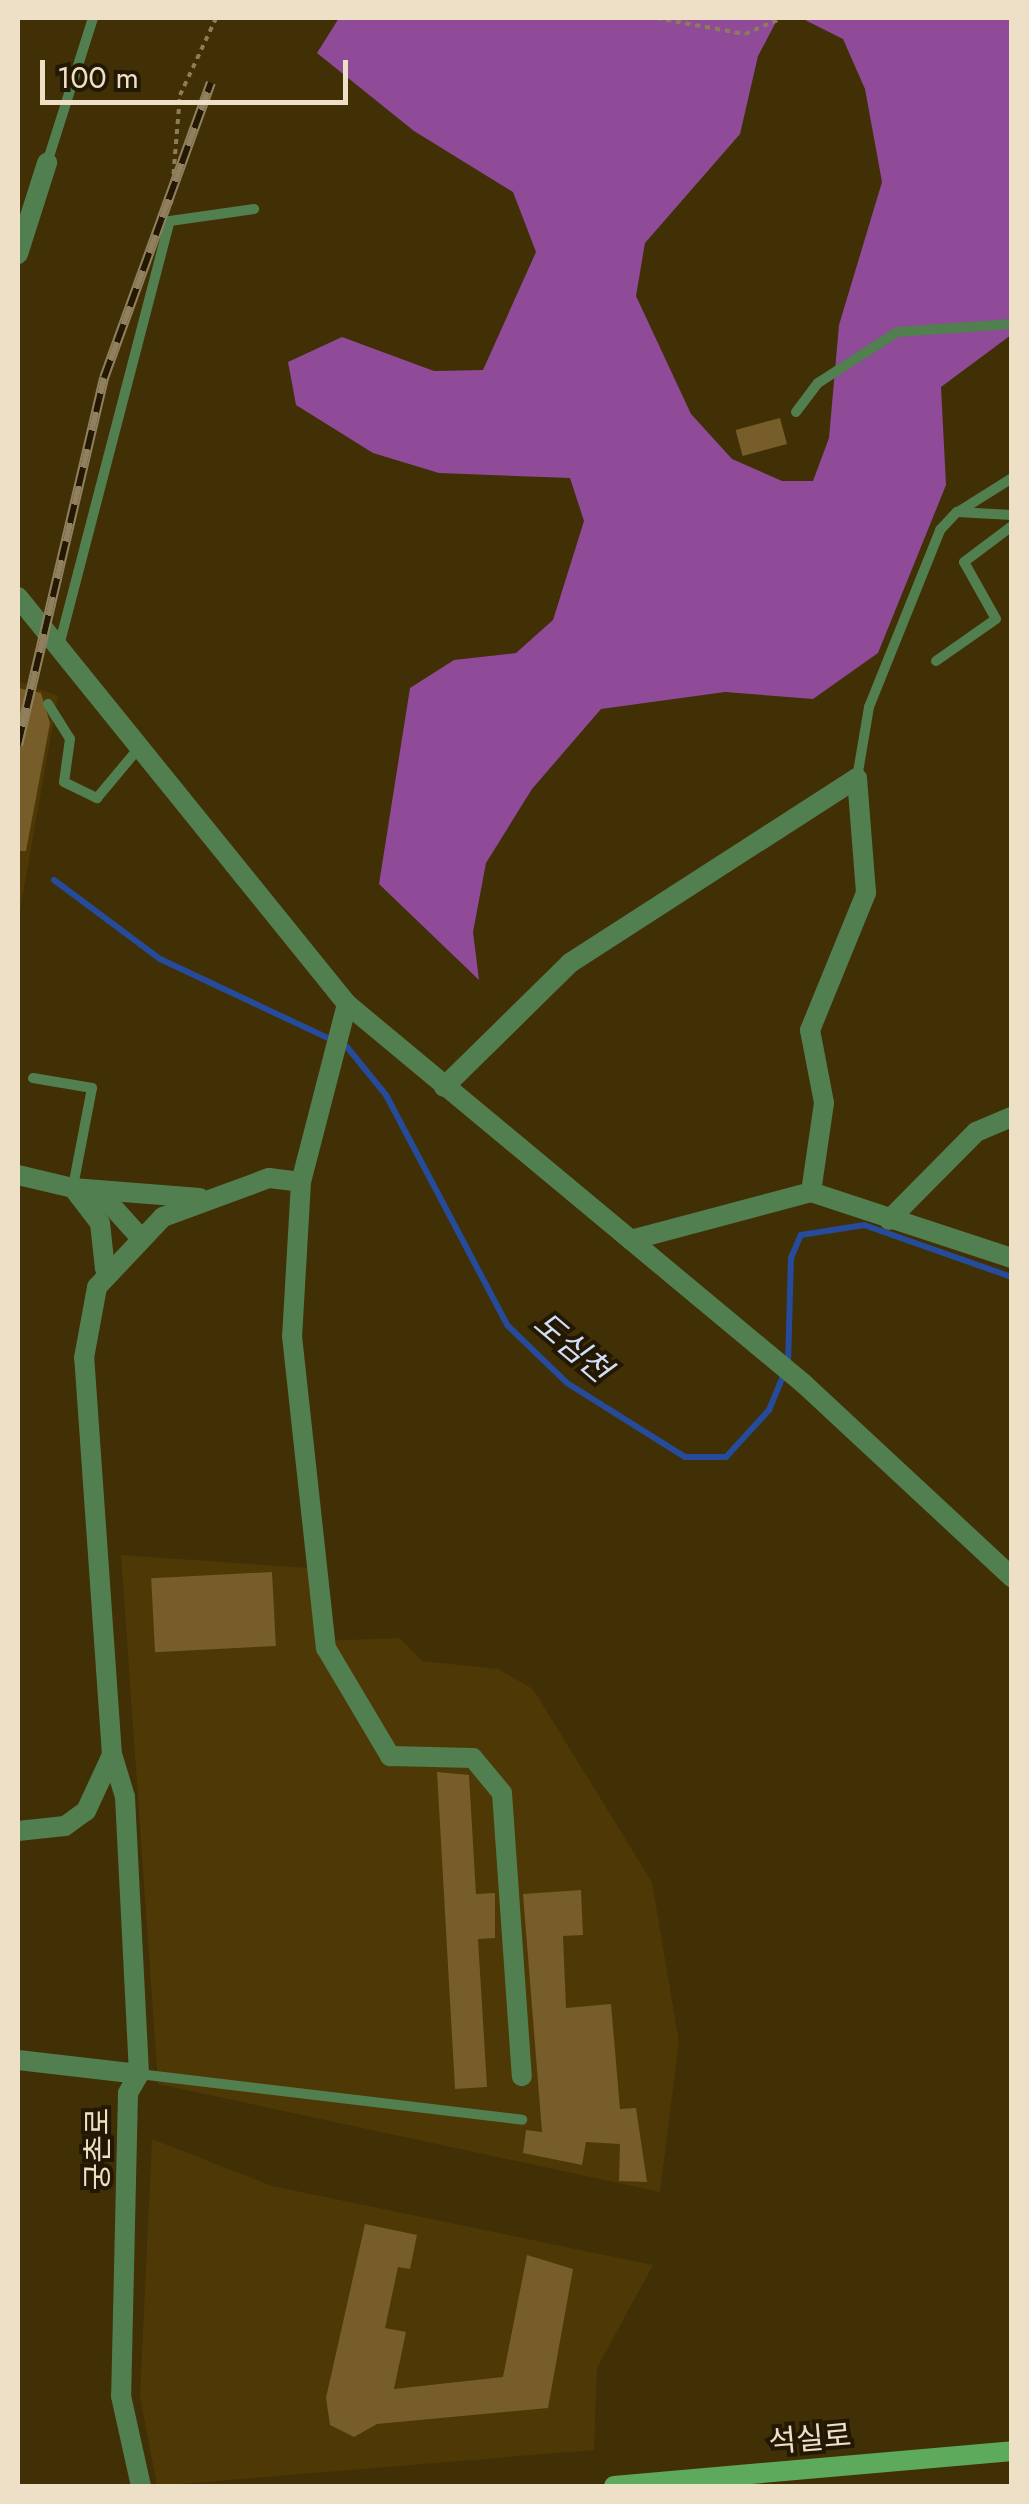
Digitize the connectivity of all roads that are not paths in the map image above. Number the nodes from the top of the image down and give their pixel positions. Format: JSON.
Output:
{"nodes":[{"id":1,"x":93,"y":18,"type":"edge"},
{"id":2,"x":47,"y":163,"type":"joint"},
{"id":3,"x":254,"y":210,"type":"dead end"},
{"id":4,"x":18,"y":248,"type":"edge"},
{"id":5,"x":1012,"y":324,"type":"edge"},
{"id":6,"x":796,"y":412,"type":"dead end"},
{"id":7,"x":1012,"y":478,"type":"edge"},
{"id":8,"x":957,"y":512,"type":"junction"},
{"id":9,"x":1012,"y":515,"type":"edge"},
{"id":10,"x":1012,"y":526,"type":"edge"},
{"id":11,"x":19,"y":600,"type":"edge"},
{"id":12,"x":60,"y":642,"type":"junction"},
{"id":13,"x":936,"y":661,"type":"dead end"},
{"id":14,"x":48,"y":704,"type":"dead end"},
{"id":15,"x":138,"y":749,"type":"junction"},
{"id":16,"x":856,"y":778,"type":"junction"},
{"id":17,"x":347,"y":1004,"type":"junction"},
{"id":18,"x":33,"y":1078,"type":"dead end"},
{"id":19,"x":444,"y":1087,"type":"junction"},
{"id":20,"x":1012,"y":1117,"type":"edge"},
{"id":21,"x":18,"y":1175,"type":"edge"},
{"id":22,"x":301,"y":1182,"type":"junction"},
{"id":23,"x":73,"y":1188,"type":"junction"},
{"id":24,"x":811,"y":1192,"type":"junction"},
{"id":25,"x":207,"y":1199,"type":"junction"},
{"id":26,"x":889,"y":1220,"type":"junction"},
{"id":27,"x":138,"y":1235,"type":"junction"},
{"id":28,"x":630,"y":1240,"type":"junction"},
{"id":29,"x":1012,"y":1258,"type":"edge"},
{"id":30,"x":105,"y":1269,"type":"junction"},
{"id":31,"x":1012,"y":1576,"type":"edge"},
{"id":32,"x":112,"y":1755,"type":"junction"},
{"id":33,"x":18,"y":1830,"type":"edge"},
{"id":34,"x":18,"y":2060,"type":"edge"},
{"id":35,"x":138,"y":2074,"type":"junction"},
{"id":36,"x":522,"y":2076,"type":"dead end"},
{"id":37,"x":522,"y":2120,"type":"dead end"},
{"id":38,"x":1012,"y":2452,"type":"edge"},
{"id":39,"x":141,"y":2486,"type":"edge"},
{"id":40,"x":614,"y":2486,"type":"edge"}],
"edges":[{"from":1,"to":2,"type":"lane"},
{"from":2,"to":4,"type":"street"},
{"from":3,"to":12,"type":"lane"},
{"from":5,"to":6,"type":"lane"},
{"from":7,"to":8,"type":"lane"},
{"from":8,"to":9,"type":"lane"},
{"from":8,"to":16,"type":"lane"},
{"from":10,"to":13,"type":"lane"},
{"from":11,"to":12,"type":"street"},
{"from":12,"to":15,"type":"street"},
{"from":14,"to":15,"type":"lane"},
{"from":15,"to":17,"type":"street"},
{"from":16,"to":19,"type":"street"},
{"from":16,"to":24,"type":"street"},
{"from":17,"to":19,"type":"street"},
{"from":17,"to":22,"type":"street"},
{"from":18,"to":23,"type":"lane"},
{"from":19,"to":28,"type":"street"},
{"from":20,"to":26,"type":"street"},
{"from":21,"to":23,"type":"street"},
{"from":22,"to":25,"type":"street"},
{"from":22,"to":36,"type":"street"},
{"from":23,"to":25,"type":"street"},
{"from":23,"to":27,"type":"street"},
{"from":23,"to":30,"type":"street"},
{"from":24,"to":26,"type":"street"},
{"from":24,"to":28,"type":"street"},
{"from":25,"to":27,"type":"street"},
{"from":26,"to":29,"type":"street"},
{"from":27,"to":30,"type":"street"},
{"from":28,"to":31,"type":"street"},
{"from":30,"to":32,"type":"street","name":"궁촌로"},
{"from":32,"to":33,"type":"street"},
{"from":32,"to":35,"type":"street","name":"궁촌로"},
{"from":34,"to":35,"type":"street"},
{"from":35,"to":37,"type":"lane"},
{"from":35,"to":39,"type":"street","name":"궁촌로"},
{"from":38,"to":40,"type":"street","name":"석실로"}]}
